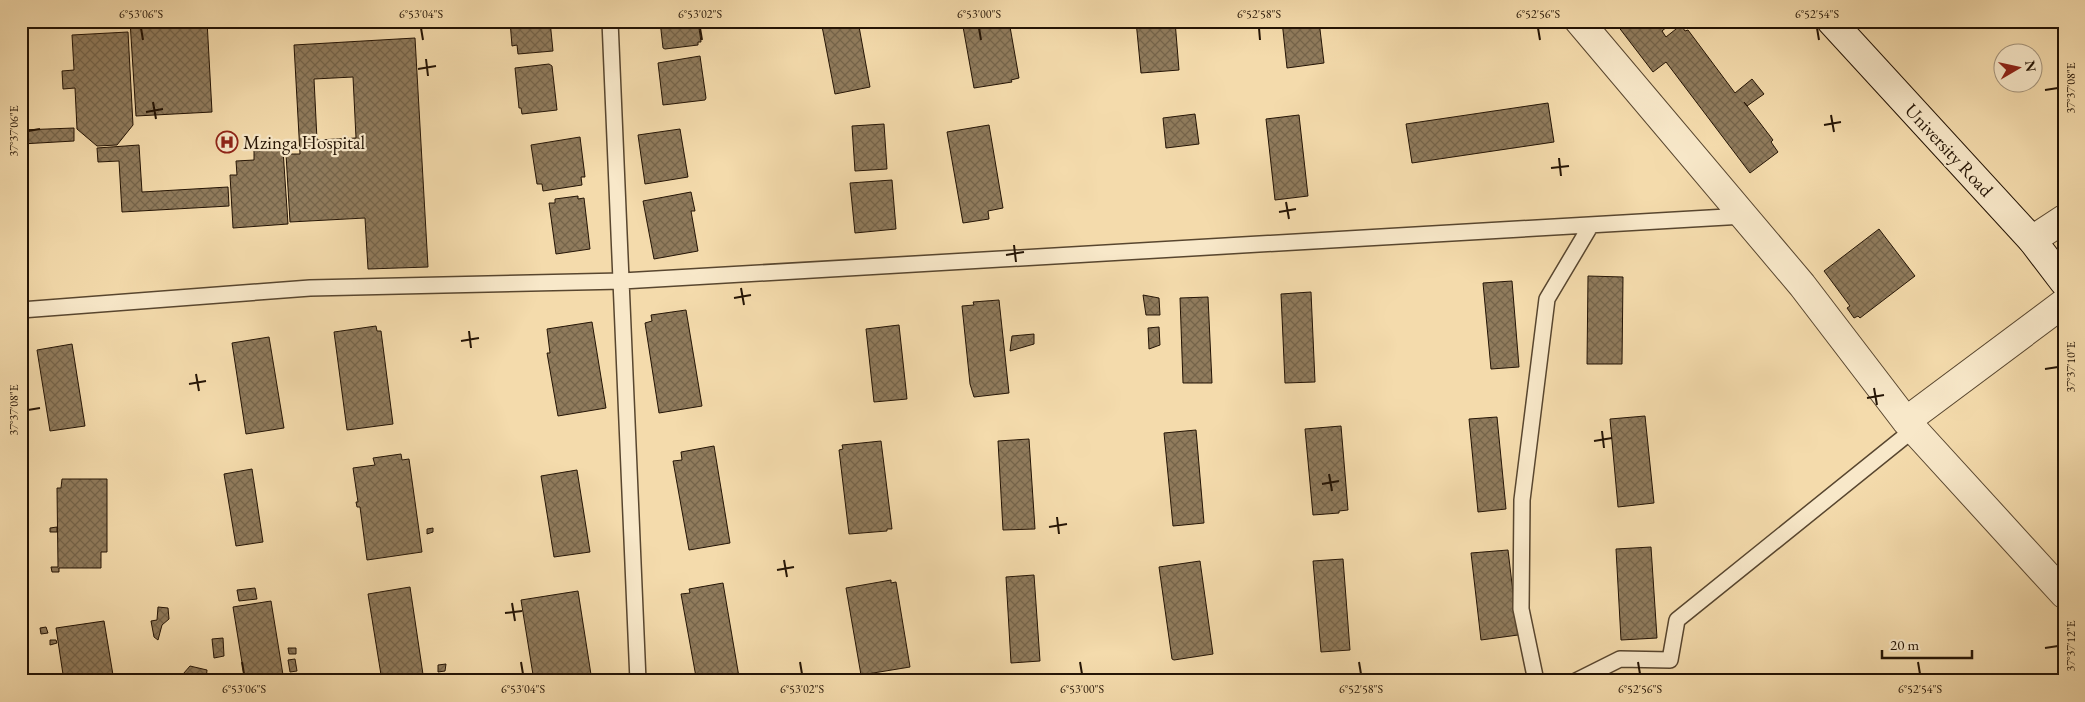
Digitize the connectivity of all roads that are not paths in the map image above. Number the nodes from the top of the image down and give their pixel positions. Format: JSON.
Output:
{"nodes":[{"id":1,"x":610,"y":21,"type":"edge"},
{"id":2,"x":1579,"y":21,"type":"edge"},
{"id":3,"x":1831,"y":21,"type":"edge"},
{"id":4,"x":1744,"y":216,"type":"junction"},
{"id":5,"x":2064,"y":219,"type":"edge"},
{"id":6,"x":1591,"y":225,"type":"junction"},
{"id":7,"x":2032,"y":240,"type":"junction"},
{"id":8,"x":622,"y":282,"type":"junction"},
{"id":9,"x":2064,"y":282,"type":"edge"},
{"id":10,"x":2064,"y":302,"type":"edge"},
{"id":11,"x":21,"y":310,"type":"edge"},
{"id":12,"x":1910,"y":425,"type":"junction"},
{"id":13,"x":2064,"y":594,"type":"edge"},
{"id":14,"x":638,"y":681,"type":"edge"},
{"id":15,"x":1536,"y":681,"type":"edge"},
{"id":16,"x":1576,"y":681,"type":"edge"}],
"edges":[{"from":1,"to":8,"type":"lane"},
{"from":2,"to":4,"type":"street"},
{"from":3,"to":7,"type":"street","name":"University Road"},
{"from":4,"to":6,"type":"lane"},
{"from":4,"to":12,"type":"street"},
{"from":5,"to":7,"type":"street"},
{"from":6,"to":8,"type":"lane"},
{"from":6,"to":15,"type":"lane"},
{"from":7,"to":9,"type":"street","name":"University Road"},
{"from":8,"to":11,"type":"lane"},
{"from":8,"to":14,"type":"lane"},
{"from":10,"to":12,"type":"street"},
{"from":12,"to":13,"type":"street"},
{"from":12,"to":16,"type":"lane"}]}
